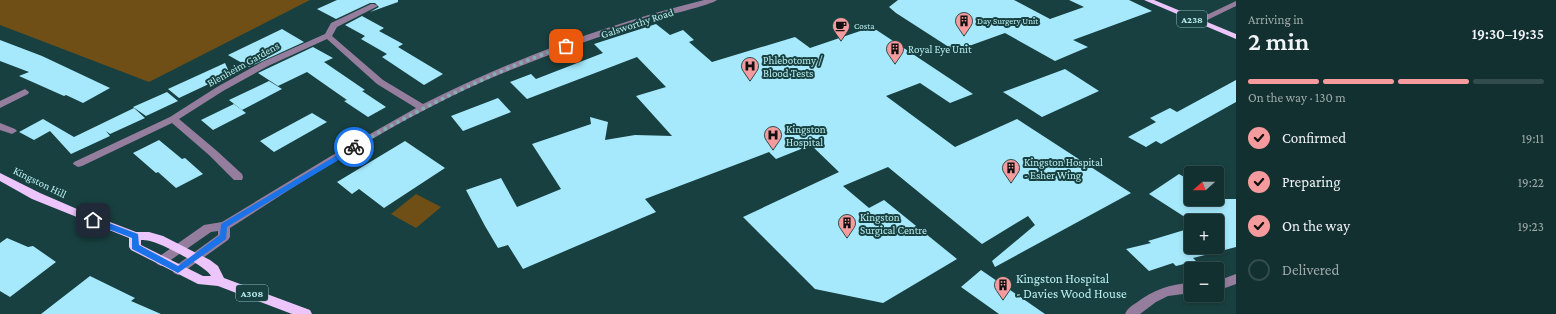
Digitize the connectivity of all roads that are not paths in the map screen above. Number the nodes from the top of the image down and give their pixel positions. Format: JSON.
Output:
{"nodes":[{"id":1,"x":713,"y":0,"type":"edge"},
{"id":2,"x":1148,"y":0,"type":"edge"},
{"id":3,"x":1236,"y":3,"type":"edge"},
{"id":4,"x":374,"y":6,"type":"dead end"},
{"id":5,"x":1198,"y":21,"type":"junction"},
{"id":6,"x":328,"y":36,"type":"junction"},
{"id":7,"x":1236,"y":37,"type":"edge"},
{"id":8,"x":25,"y":92,"type":"dead end"},
{"id":9,"x":0,"y":105,"type":"edge"},
{"id":10,"x":423,"y":108,"type":"junction"},
{"id":11,"x":173,"y":119,"type":"junction"},
{"id":12,"x":0,"y":126,"type":"edge"},
{"id":13,"x":12,"y":131,"type":"dead end"},
{"id":14,"x":78,"y":164,"type":"dead end"},
{"id":15,"x":0,"y":177,"type":"edge"},
{"id":16,"x":238,"y":178,"type":"dead end"},
{"id":17,"x":224,"y":226,"type":"junction"},
{"id":18,"x":135,"y":236,"type":"junction"},
{"id":19,"x":177,"y":248,"type":"junction"},
{"id":20,"x":195,"y":258,"type":"junction"},
{"id":21,"x":161,"y":261,"type":"junction"},
{"id":22,"x":178,"y":270,"type":"junction"},
{"id":23,"x":1236,"y":279,"type":"edge"},
{"id":24,"x":219,"y":280,"type":"junction"},
{"id":25,"x":1224,"y":283,"type":"edge"},
{"id":26,"x":1184,"y":288,"type":"edge"},
{"id":27,"x":306,"y":314,"type":"edge"},
{"id":28,"x":1131,"y":314,"type":"edge"}],
"edges":[{"from":1,"to":10,"type":"street","name":"Galsworthy Road"},
{"from":2,"to":5,"type":"main road","number":"A238"},
{"from":3,"to":5,"type":"street"},
{"from":4,"to":6,"type":"street","name":"Blenheim Gardens"},
{"from":5,"to":7,"type":"main road","number":"A238"},
{"from":6,"to":10,"type":"street"},
{"from":6,"to":11,"type":"street","name":"Blenheim Gardens"},
{"from":8,"to":9,"type":"street"},
{"from":10,"to":17,"type":"street","name":"Galsworthy Road"},
{"from":11,"to":14,"type":"street","name":"Blenheim Gardens"},
{"from":11,"to":16,"type":"street"},
{"from":12,"to":13,"type":"street"},
{"from":15,"to":18,"type":"main road","name":"Kingston Hill"},
{"from":17,"to":19,"type":"street","name":"Galsworthy Road"},
{"from":17,"to":20,"type":"street"},
{"from":18,"to":19,"type":"main road","name":"Kingston Hill"},
{"from":18,"to":21,"type":"main road","number":"A308"},
{"from":19,"to":20,"type":"main road","name":"Kingston Hill"},
{"from":19,"to":21,"type":"street","name":"Galsworthy Road"},
{"from":20,"to":22,"type":"street"},
{"from":20,"to":24,"type":"main road","name":"Kingston Hill"},
{"from":21,"to":22,"type":"main road","number":"A308"},
{"from":22,"to":24,"type":"main road","number":"A308"},
{"from":23,"to":25,"type":"street"},
{"from":24,"to":27,"type":"main road","number":"A308"},
{"from":26,"to":28,"type":"street"}]}
